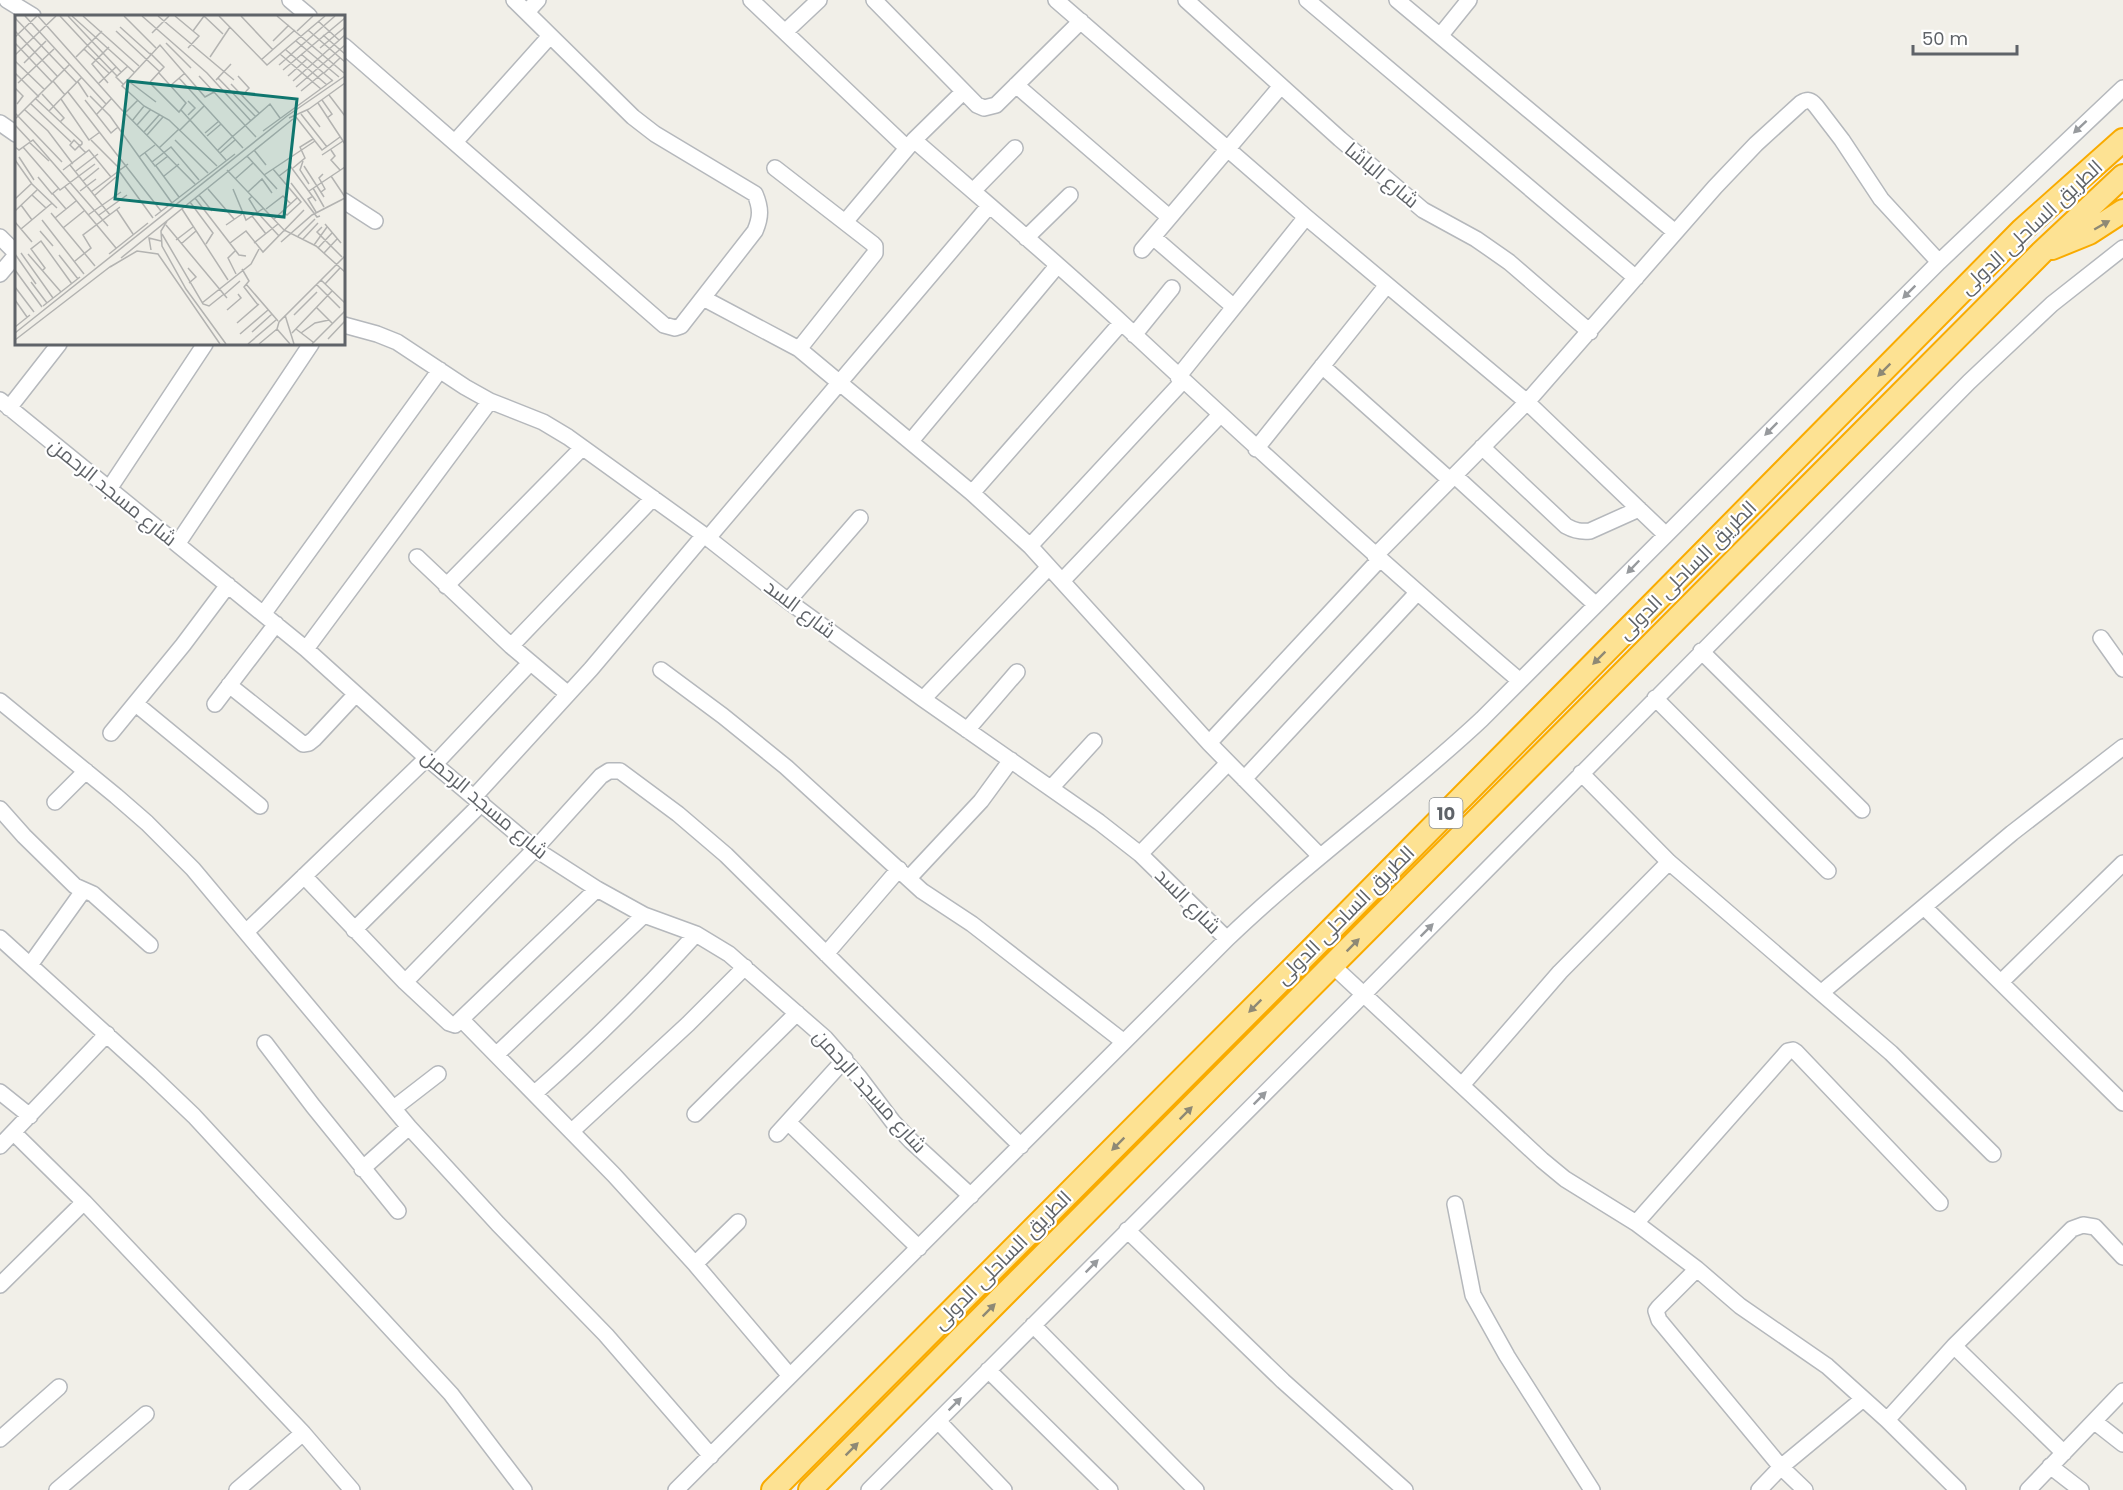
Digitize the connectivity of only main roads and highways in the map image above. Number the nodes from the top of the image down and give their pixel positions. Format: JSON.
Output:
{"nodes":[{"id":1,"x":2123,"y":140,"type":"edge"},
{"id":2,"x":2123,"y":176,"type":"edge"},
{"id":3,"x":2123,"y":212,"type":"edge"},
{"id":4,"x":2042,"y":252,"type":"junction"},
{"id":5,"x":773,"y":1490,"type":"edge"},
{"id":6,"x":810,"y":1490,"type":"edge"}],
"edges":[{"from":1,"to":5,"type":"highway","name":"الطريق الساحلى الدولى","number":"10","one_way":true},
{"from":2,"to":4,"type":"highway","name":"الطريق الساحلى الدولى","number":"10"},
{"from":4,"to":3,"type":"highway","one_way":true},
{"from":6,"to":4,"type":"highway","name":"الطريق الساحلى الدولى","number":"10","one_way":true}]}
